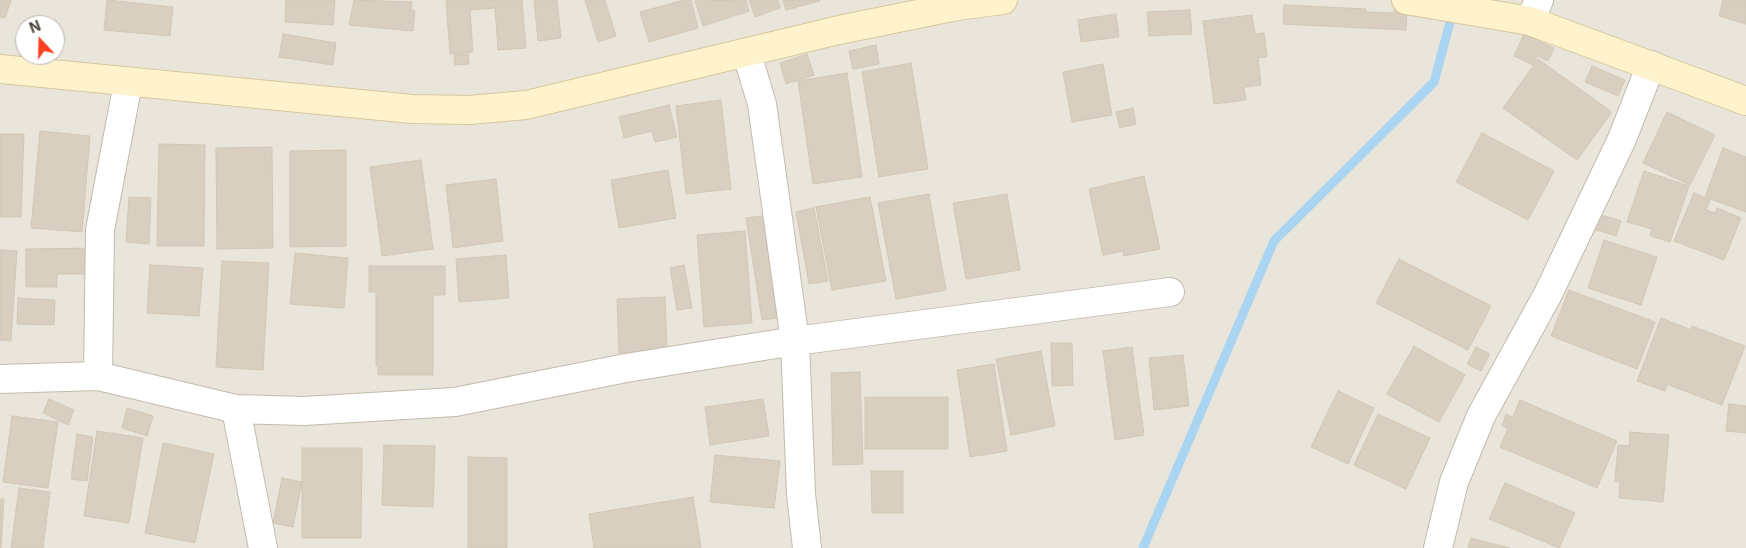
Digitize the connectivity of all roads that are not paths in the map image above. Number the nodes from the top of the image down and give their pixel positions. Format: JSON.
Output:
{"nodes":[{"id":1,"x":1003,"y":0,"type":"edge"},
{"id":2,"x":1406,"y":0,"type":"edge"},
{"id":3,"x":1534,"y":10,"type":"edge"},
{"id":4,"x":747,"y":54,"type":"junction"},
{"id":5,"x":1651,"y":65,"type":"junction"},
{"id":6,"x":0,"y":69,"type":"edge"},
{"id":7,"x":128,"y":83,"type":"junction"},
{"id":8,"x":1746,"y":101,"type":"edge"},
{"id":9,"x":1170,"y":292,"type":"dead end"},
{"id":10,"x":795,"y":341,"type":"junction"},
{"id":11,"x":98,"y":376,"type":"junction"},
{"id":12,"x":0,"y":379,"type":"edge"},
{"id":13,"x":236,"y":409,"type":"junction"},
{"id":14,"x":263,"y":548,"type":"edge"},
{"id":15,"x":806,"y":548,"type":"edge"},
{"id":16,"x":1438,"y":548,"type":"edge"}],
"edges":[{"from":1,"to":4,"type":"street"},
{"from":2,"to":3,"type":"street"},
{"from":3,"to":5,"type":"street"},
{"from":4,"to":7,"type":"street"},
{"from":4,"to":10,"type":"street"},
{"from":5,"to":8,"type":"street"},
{"from":5,"to":16,"type":"street"},
{"from":6,"to":7,"type":"street"},
{"from":7,"to":11,"type":"street"},
{"from":9,"to":10,"type":"street"},
{"from":10,"to":13,"type":"street"},
{"from":10,"to":15,"type":"street"},
{"from":11,"to":12,"type":"street"},
{"from":11,"to":13,"type":"street"},
{"from":13,"to":14,"type":"street"}]}
